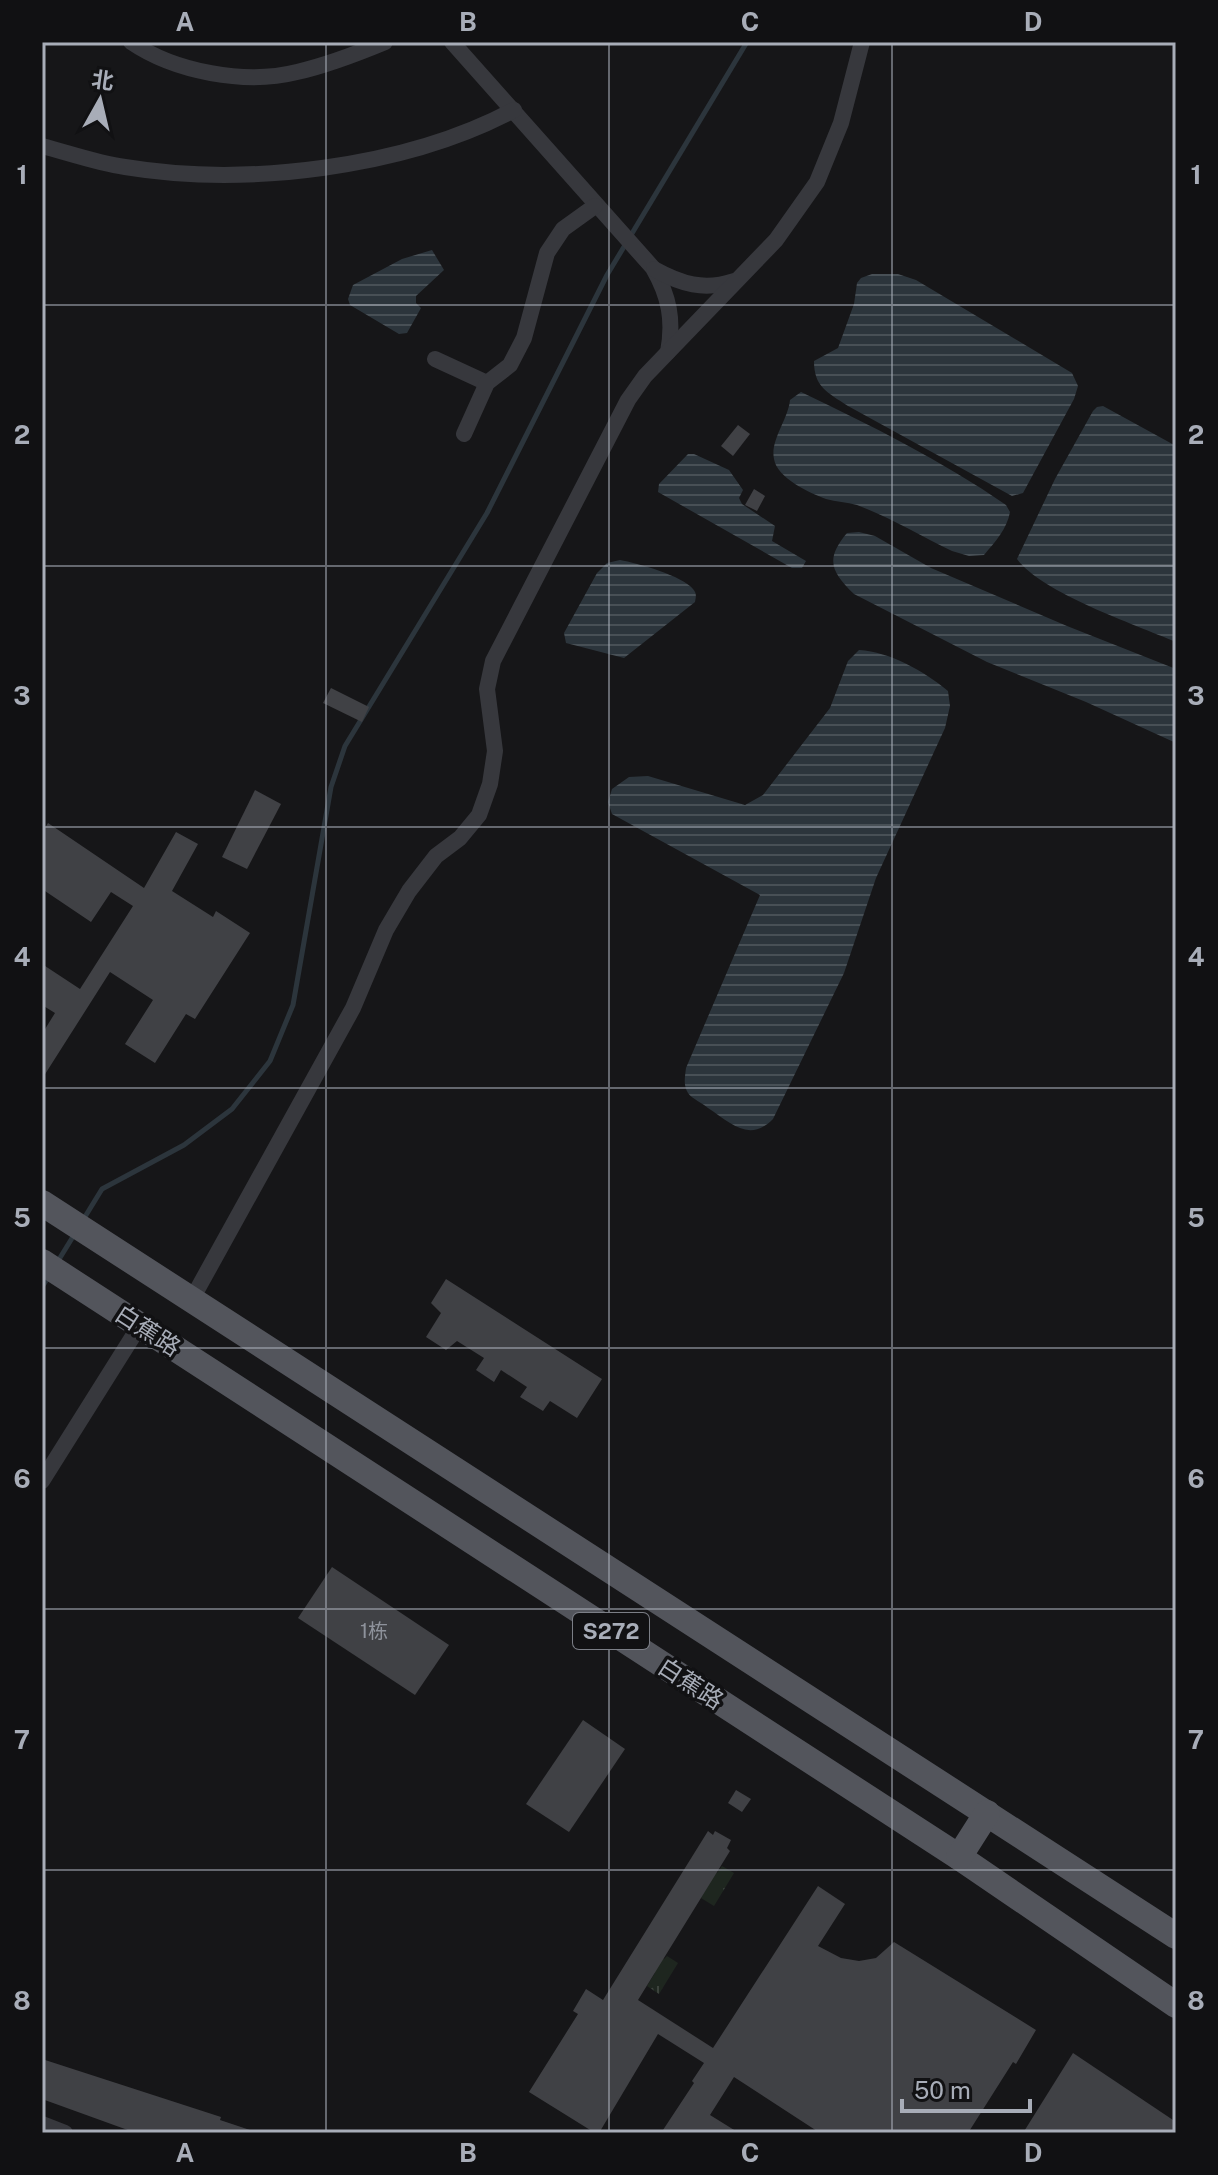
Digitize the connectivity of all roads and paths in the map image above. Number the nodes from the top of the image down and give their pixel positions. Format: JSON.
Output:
{"nodes":[{"id":1,"x":131,"y":42,"type":"edge"},
{"id":2,"x":385,"y":42,"type":"edge"},
{"id":3,"x":452,"y":42,"type":"edge"},
{"id":4,"x":862,"y":42,"type":"edge"},
{"id":5,"x":514,"y":110,"type":"junction"},
{"id":6,"x":42,"y":146,"type":"edge"},
{"id":7,"x":595,"y":206,"type":"junction"},
{"id":8,"x":653,"y":268,"type":"junction"},
{"id":9,"x":737,"y":280,"type":"junction"},
{"id":10,"x":668,"y":353,"type":"junction"},
{"id":11,"x":435,"y":359,"type":"dead end"},
{"id":12,"x":487,"y":383,"type":"junction"},
{"id":13,"x":464,"y":434,"type":"dead end"},
{"id":14,"x":42,"y":1203,"type":"edge"},
{"id":15,"x":42,"y":1262,"type":"edge"},
{"id":16,"x":192,"y":1299,"type":"junction"},
{"id":17,"x":140,"y":1325,"type":"junction"},
{"id":18,"x":42,"y":1481,"type":"edge"},
{"id":19,"x":987,"y":1813,"type":"junction"},
{"id":20,"x":959,"y":1857,"type":"junction"},
{"id":21,"x":1176,"y":1936,"type":"edge"},
{"id":22,"x":1176,"y":2005,"type":"edge"},
{"id":23,"x":42,"y":2124,"type":"edge"},
{"id":24,"x":65,"y":2133,"type":"edge"}],
"edges":[{"from":1,"to":2,"type":"street"},
{"from":3,"to":5,"type":"street"},
{"from":4,"to":9,"type":"street"},
{"from":5,"to":6,"type":"street"},
{"from":5,"to":7,"type":"street"},
{"from":7,"to":8,"type":"street"},
{"from":7,"to":12,"type":"street"},
{"from":8,"to":9,"type":"street"},
{"from":8,"to":10,"type":"street"},
{"from":9,"to":10,"type":"street"},
{"from":10,"to":16,"type":"street"},
{"from":11,"to":12,"type":"street"},
{"from":12,"to":13,"type":"street"},
{"from":14,"to":16,"type":"main road","name":"白蕉路","number":"S272"},
{"from":15,"to":17,"type":"main road","name":"白蕉路","number":"S272"},
{"from":16,"to":19,"type":"main road","name":"白蕉路","number":"S272"},
{"from":17,"to":18,"type":"street"},
{"from":17,"to":20,"type":"main road","name":"白蕉路","number":"S272"},
{"from":19,"to":20,"type":"main road"},
{"from":19,"to":21,"type":"main road","name":"白蕉路","number":"S272"},
{"from":20,"to":22,"type":"main road","name":"白蕉路","number":"S272"},
{"from":23,"to":24,"type":"street"}]}
